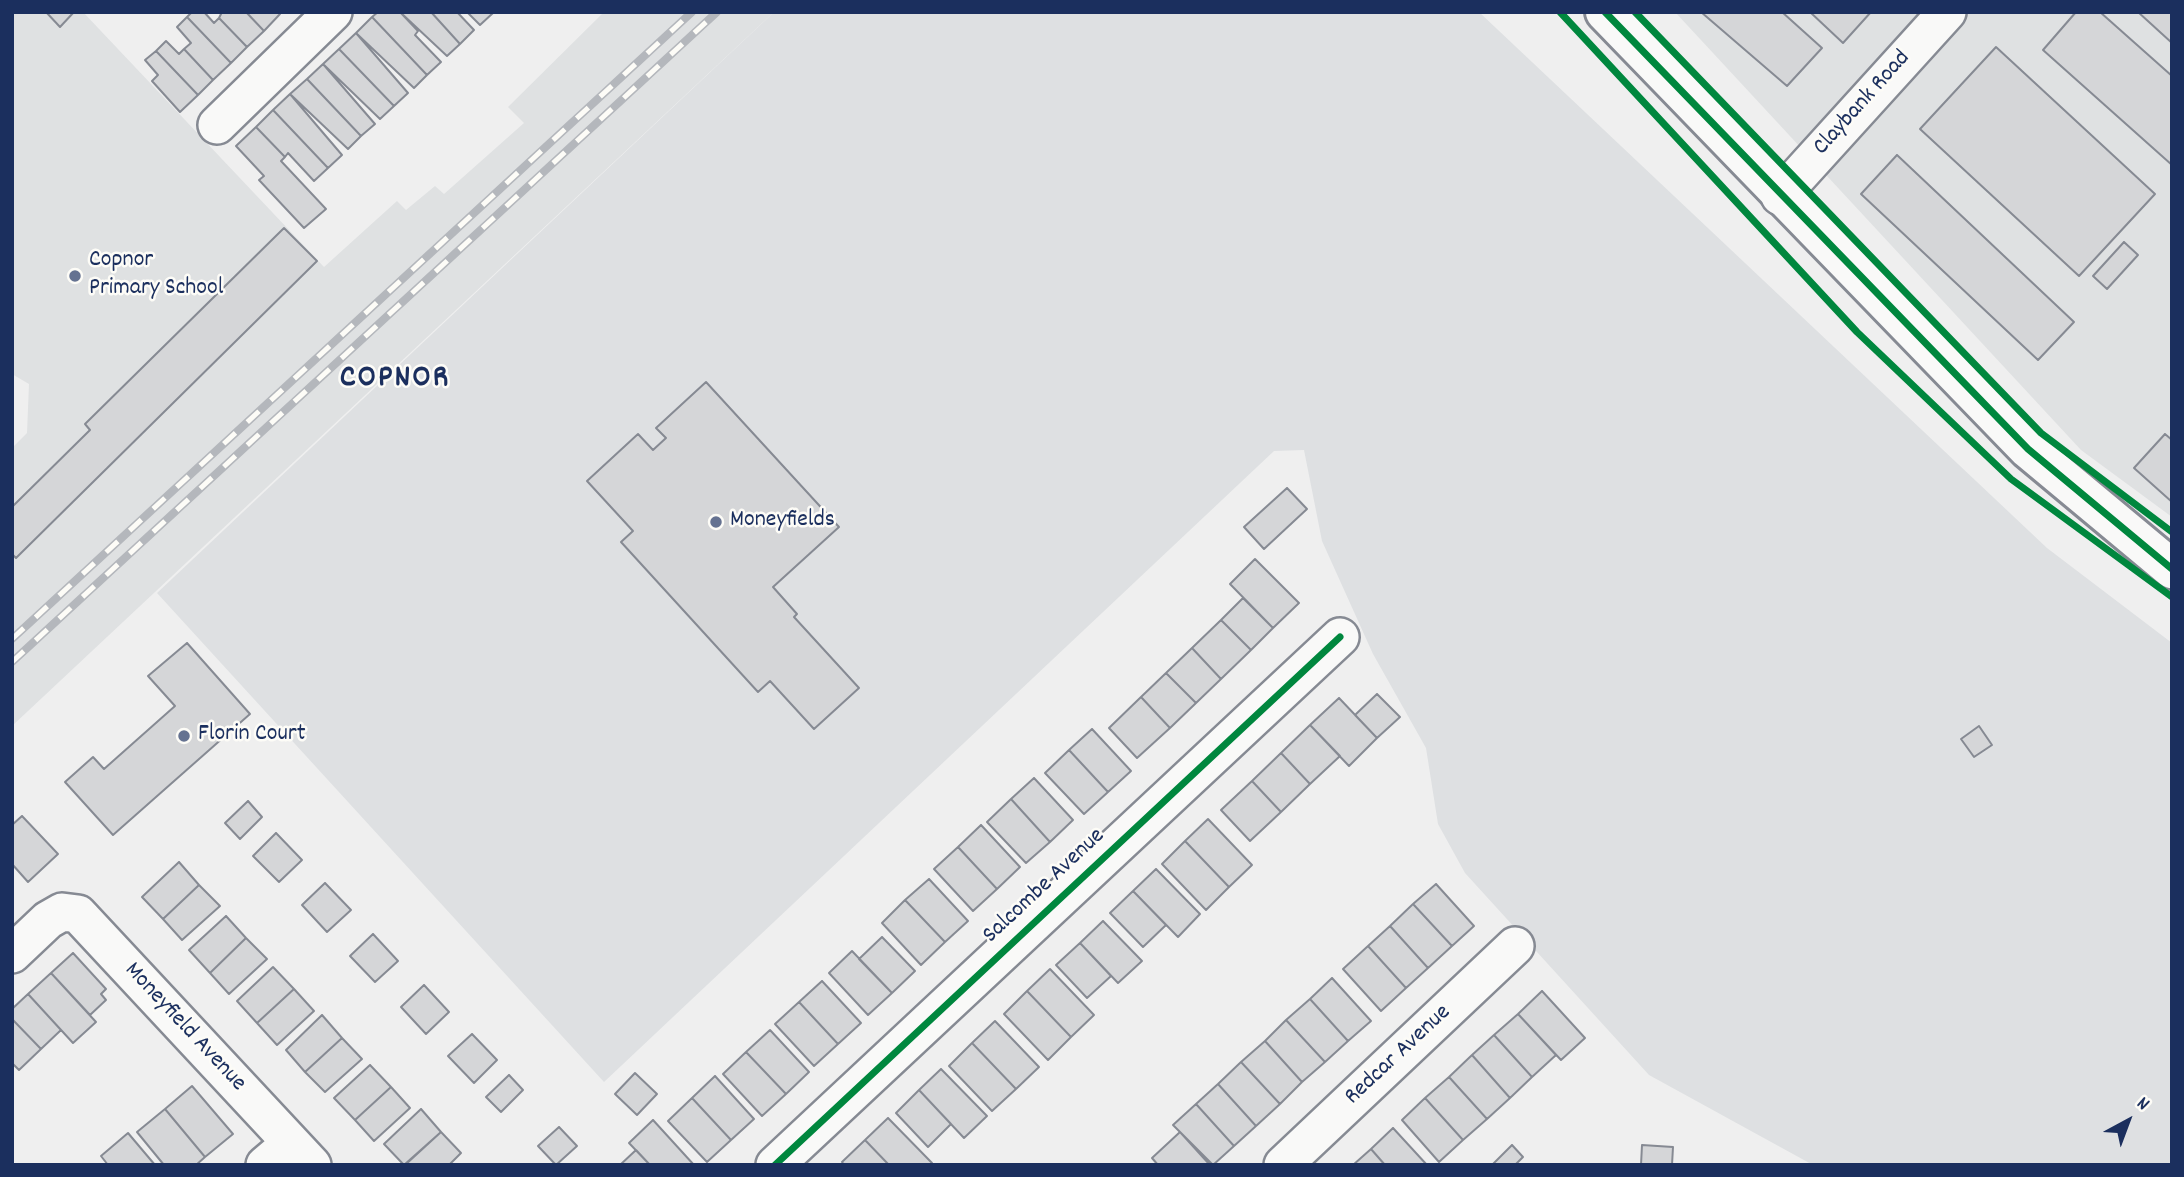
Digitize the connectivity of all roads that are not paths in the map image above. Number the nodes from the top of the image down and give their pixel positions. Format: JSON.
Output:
{"nodes":[{"id":1,"x":1605,"y":12,"type":"edge"},
{"id":2,"x":1947,"y":12,"type":"edge"},
{"id":3,"x":327,"y":14,"type":"edge"},
{"id":4,"x":217,"y":125,"type":"dead end"},
{"id":5,"x":1780,"y":196,"type":"junction"},
{"id":6,"x":2172,"y":569,"type":"edge"},
{"id":7,"x":1340,"y":637,"type":"dead end"},
{"id":8,"x":1515,"y":946,"type":"dead end"},
{"id":9,"x":12,"y":954,"type":"edge"},
{"id":10,"x":290,"y":1158,"type":"edge"},
{"id":11,"x":775,"y":1165,"type":"edge"},
{"id":12,"x":1283,"y":1165,"type":"edge"}],
"edges":[{"from":1,"to":5,"type":"street"},
{"from":2,"to":5,"type":"street","name":"Claybank Road"},
{"from":3,"to":4,"type":"street"},
{"from":5,"to":6,"type":"street"},
{"from":7,"to":11,"type":"street","name":"Salcombe Avenue"},
{"from":8,"to":12,"type":"street","name":"Redcar Avenue"},
{"from":9,"to":10,"type":"street","name":"Moneyfield Avenue"}]}
